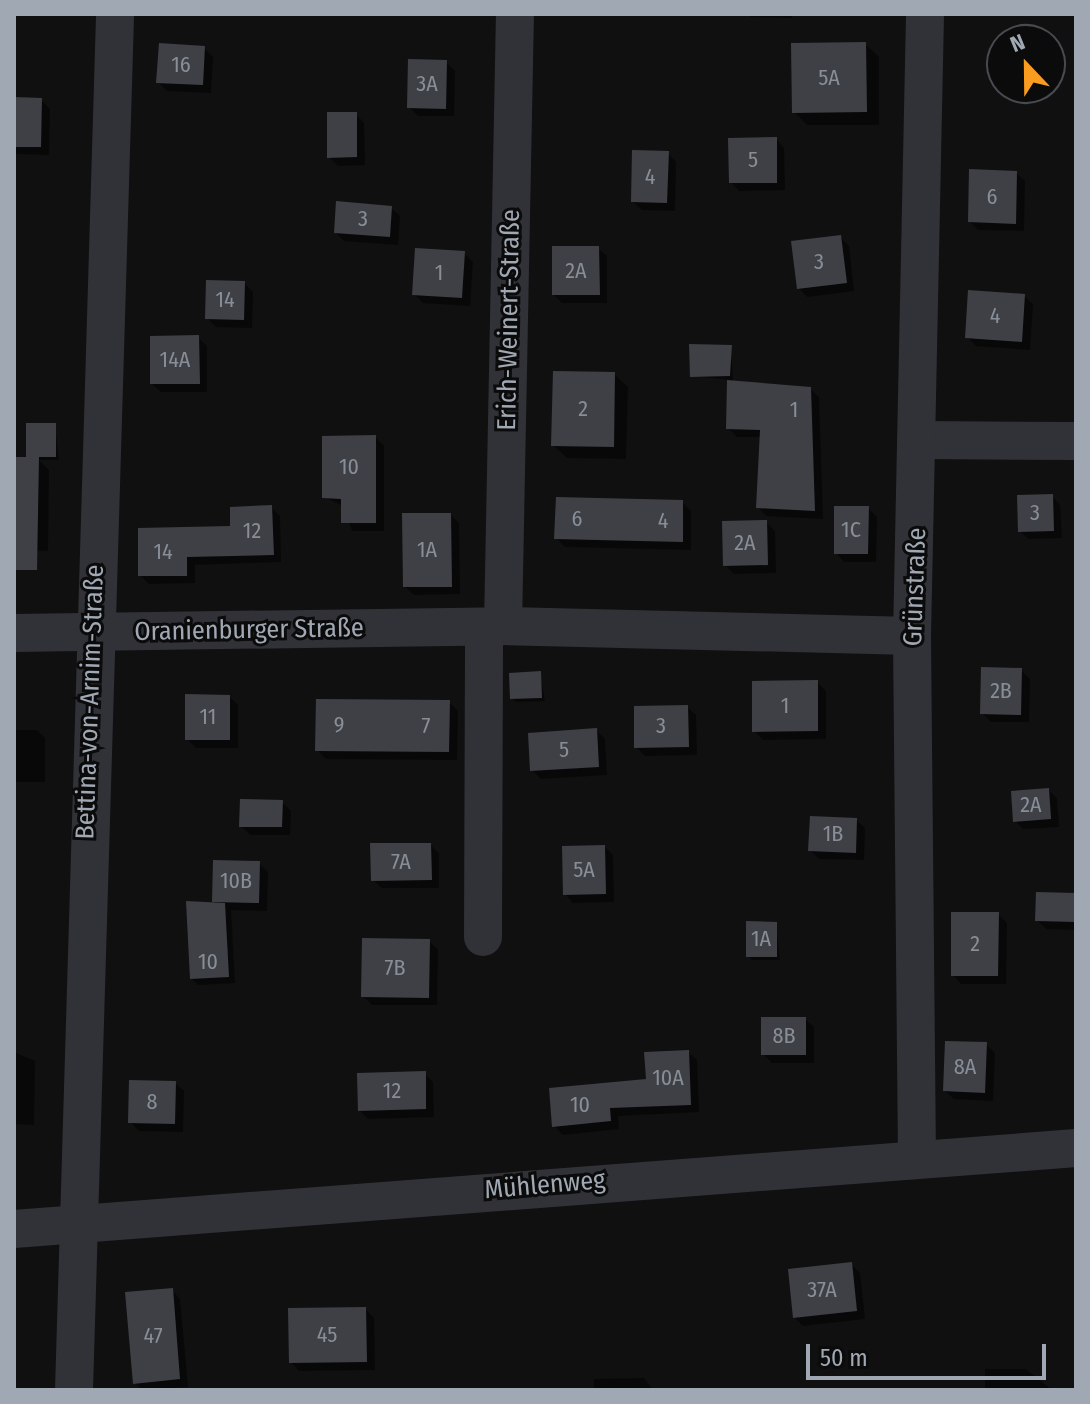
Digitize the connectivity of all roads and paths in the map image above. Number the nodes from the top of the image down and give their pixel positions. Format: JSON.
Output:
{"nodes":[{"id":1,"x":115,"y":14,"type":"edge"},
{"id":2,"x":515,"y":14,"type":"edge"},
{"id":3,"x":925,"y":14,"type":"edge"},
{"id":4,"x":919,"y":440,"type":"junction"},
{"id":5,"x":1076,"y":441,"type":"edge"},
{"id":6,"x":493,"y":627,"type":"junction"},
{"id":7,"x":91,"y":632,"type":"junction"},
{"id":8,"x":14,"y":633,"type":"edge"},
{"id":9,"x":912,"y":636,"type":"junction"},
{"id":10,"x":483,"y":937,"type":"dead end"},
{"id":11,"x":1076,"y":1148,"type":"edge"},
{"id":12,"x":917,"y":1159,"type":"junction"},
{"id":13,"x":75,"y":1225,"type":"junction"},
{"id":14,"x":14,"y":1229,"type":"edge"},
{"id":15,"x":74,"y":1390,"type":"edge"}],
"edges":[{"from":1,"to":7,"type":"street","name":"Bettina-von-Arnim-Straße"},
{"from":2,"to":6,"type":"street","name":"Erich-Weinert-Straße"},
{"from":3,"to":4,"type":"street","name":"Grünstraße"},
{"from":4,"to":5,"type":"street"},
{"from":4,"to":9,"type":"street","name":"Grünstraße"},
{"from":6,"to":7,"type":"street","name":"Oranienburger Straße"},
{"from":6,"to":9,"type":"street","name":"Oranienburger Straße"},
{"from":6,"to":10,"type":"street"},
{"from":7,"to":8,"type":"street","name":"Oranienburger Straße"},
{"from":7,"to":13,"type":"street","name":"Bettina-von-Arnim-Straße"},
{"from":9,"to":12,"type":"street","name":"Grünstraße"},
{"from":11,"to":12,"type":"street","name":"Mühlenweg"},
{"from":12,"to":13,"type":"street","name":"Mühlenweg"},
{"from":13,"to":14,"type":"street","name":"Mühlenweg"},
{"from":13,"to":15,"type":"street","name":"Bettina-von-Arnim-Straße"}]}
